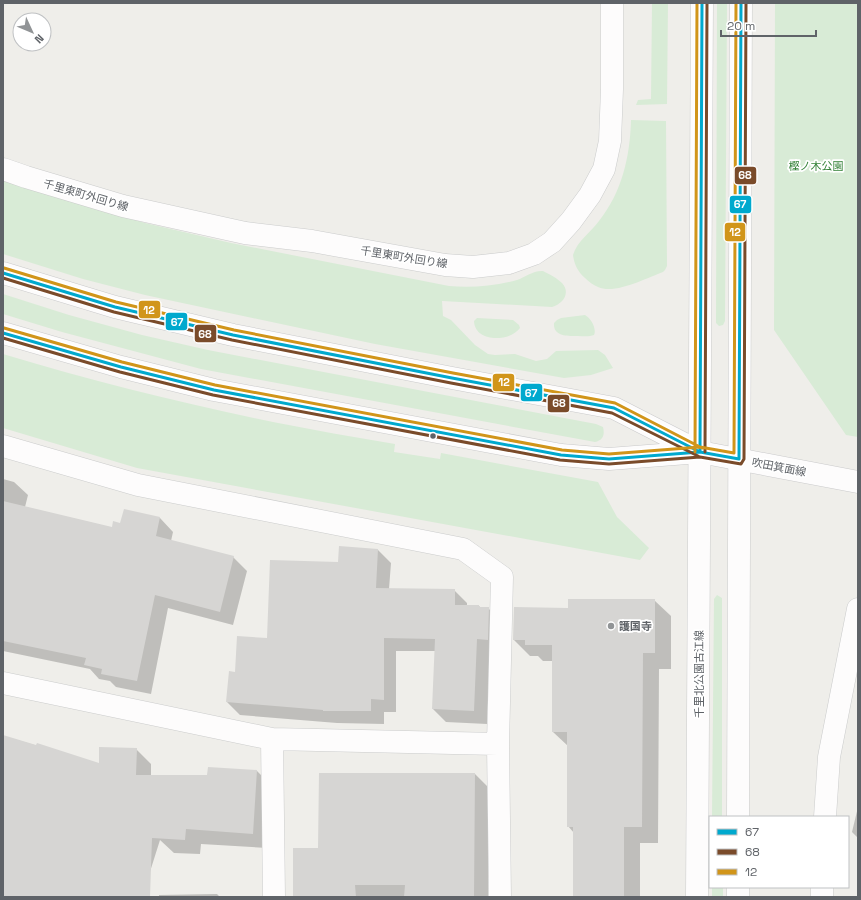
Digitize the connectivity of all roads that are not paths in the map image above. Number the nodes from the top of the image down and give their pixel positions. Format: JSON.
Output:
{"nodes":[{"id":1,"x":612,"y":3,"type":"edge"},
{"id":2,"x":702,"y":3,"type":"edge"},
{"id":3,"x":741,"y":3,"type":"edge"},
{"id":4,"x":3,"y":169,"type":"edge"},
{"id":5,"x":3,"y":273,"type":"edge"},
{"id":6,"x":3,"y":333,"type":"edge"},
{"id":7,"x":3,"y":446,"type":"edge"},
{"id":8,"x":700,"y":452,"type":"junction"},
{"id":9,"x":739,"y":459,"type":"junction"},
{"id":10,"x":858,"y":482,"type":"edge"},
{"id":11,"x":858,"y":609,"type":"edge"},
{"id":12,"x":3,"y":683,"type":"edge"},
{"id":13,"x":272,"y":739,"type":"junction"},
{"id":14,"x":498,"y":744,"type":"junction"},
{"id":15,"x":738,"y":816,"type":"edge"},
{"id":16,"x":825,"y":816,"type":"edge"},
{"id":17,"x":274,"y":897,"type":"edge"},
{"id":18,"x":500,"y":897,"type":"edge"},
{"id":19,"x":697,"y":897,"type":"edge"}],
"edges":[{"from":1,"to":4,"type":"street","name":"千里東町外回り線"},
{"from":2,"to":8,"type":"street","name":"千里北公園古江線"},
{"from":3,"to":9,"type":"street"},
{"from":5,"to":8,"type":"street","name":"吹田箕面線"},
{"from":6,"to":8,"type":"street","name":"吹田箕面線"},
{"from":7,"to":14,"type":"street"},
{"from":8,"to":9,"type":"street","name":"吹田箕面線"},
{"from":8,"to":19,"type":"street","name":"千里北公園古江線"},
{"from":9,"to":10,"type":"street","name":"吹田箕面線"},
{"from":9,"to":15,"type":"street"},
{"from":11,"to":16,"type":"street"},
{"from":12,"to":13,"type":"street"},
{"from":13,"to":14,"type":"street"},
{"from":13,"to":17,"type":"street"},
{"from":14,"to":18,"type":"street"}]}
